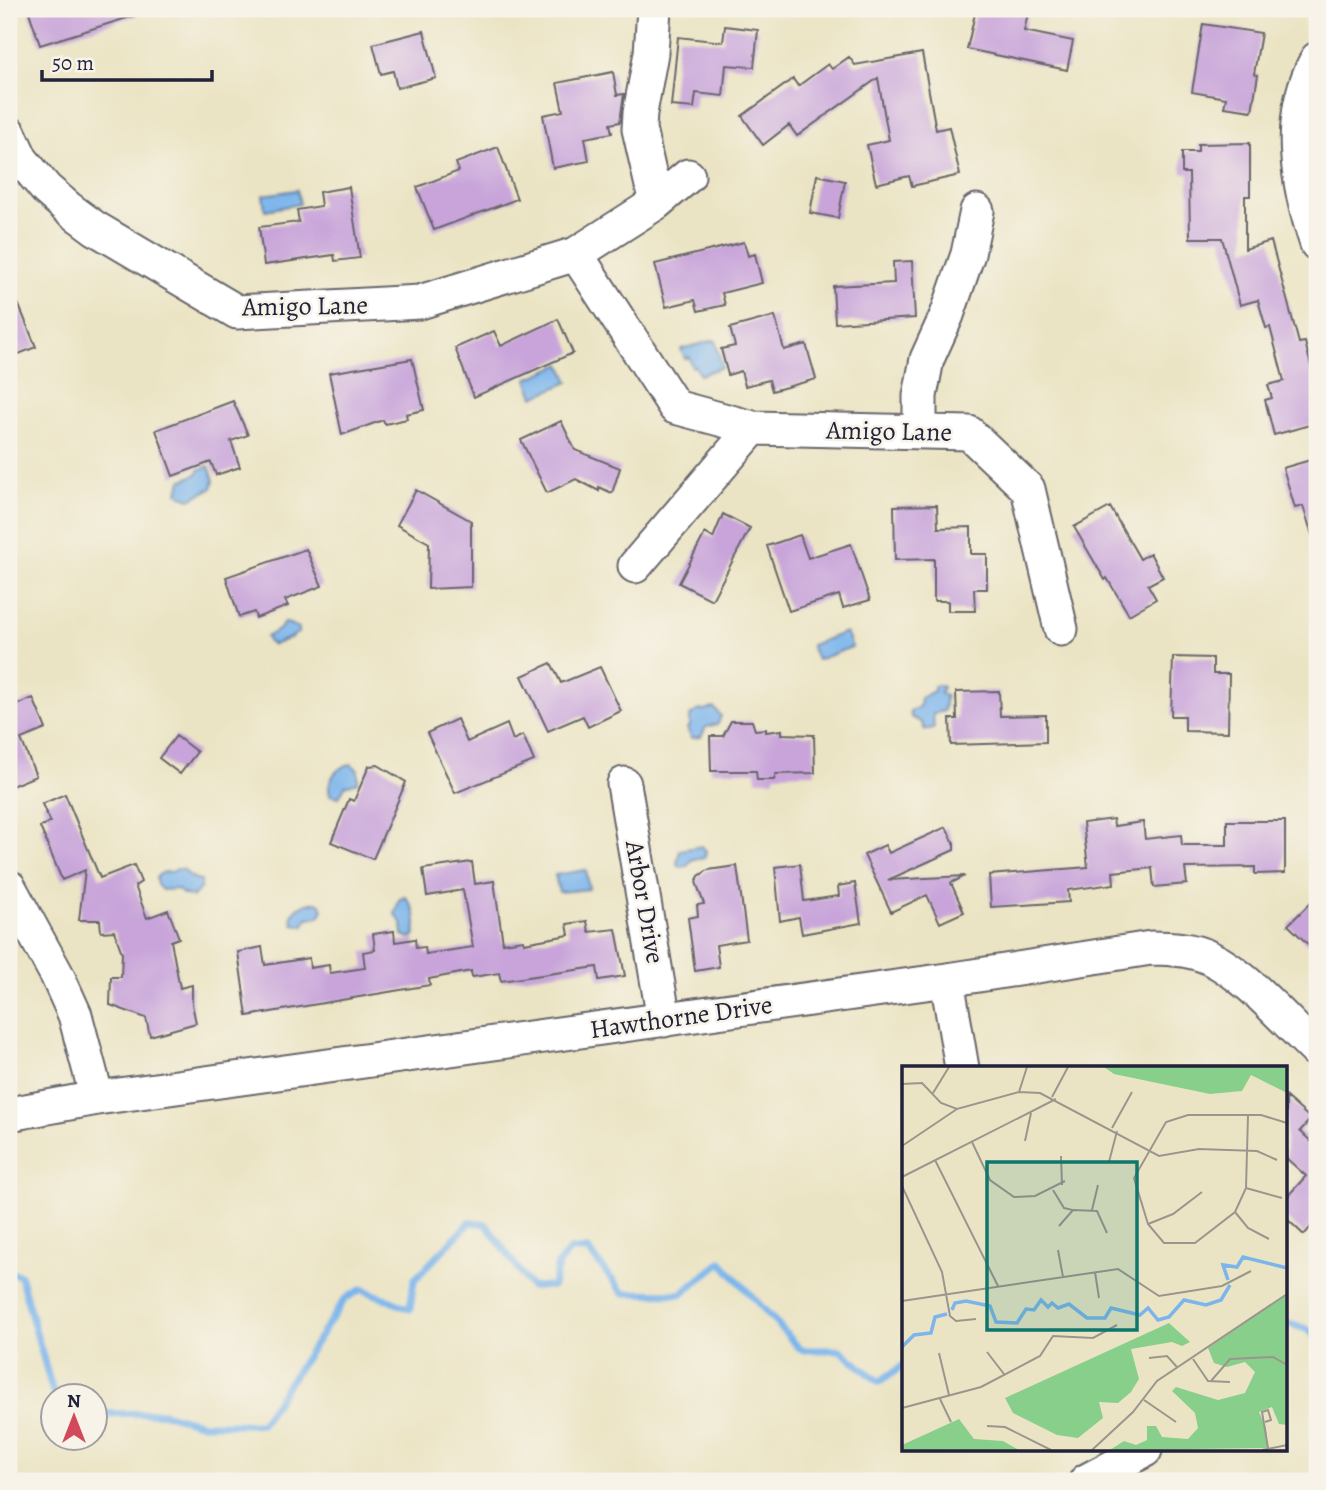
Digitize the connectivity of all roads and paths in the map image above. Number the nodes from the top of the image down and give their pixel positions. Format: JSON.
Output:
{"nodes":[{"id":1,"x":654,"y":9,"type":"edge"},
{"id":2,"x":1317,"y":59,"type":"edge"},
{"id":3,"x":9,"y":133,"type":"edge"},
{"id":4,"x":688,"y":176,"type":"dead end"},
{"id":5,"x":656,"y":202,"type":"junction"},
{"id":6,"x":977,"y":211,"type":"dead end"},
{"id":7,"x":1317,"y":244,"type":"edge"},
{"id":8,"x":576,"y":254,"type":"junction"},
{"id":9,"x":753,"y":428,"type":"junction"},
{"id":10,"x":920,"y":432,"type":"junction"},
{"id":11,"x":635,"y":566,"type":"dead end"},
{"id":12,"x":1061,"y":629,"type":"dead end"},
{"id":13,"x":624,"y":783,"type":"dead end"},
{"id":14,"x":9,"y":887,"type":"edge"},
{"id":15,"x":947,"y":980,"type":"junction"},
{"id":16,"x":664,"y":1020,"type":"junction"},
{"id":17,"x":1317,"y":1051,"type":"edge"},
{"id":18,"x":962,"y":1066,"type":"edge"},
{"id":19,"x":97,"y":1098,"type":"junction"},
{"id":20,"x":9,"y":1114,"type":"edge"},
{"id":21,"x":1141,"y":1452,"type":"edge"},
{"id":22,"x":1086,"y":1481,"type":"edge"}],
"edges":[{"from":1,"to":5,"type":"street"},
{"from":2,"to":7,"type":"street"},
{"from":3,"to":8,"type":"street","name":"Amigo Lane"},
{"from":4,"to":5,"type":"street","name":"Amigo Lane"},
{"from":5,"to":8,"type":"street","name":"Amigo Lane"},
{"from":6,"to":10,"type":"street"},
{"from":8,"to":9,"type":"street","name":"Amigo Lane"},
{"from":9,"to":10,"type":"street","name":"Amigo Lane"},
{"from":9,"to":11,"type":"street"},
{"from":10,"to":12,"type":"street","name":"Amigo Lane"},
{"from":13,"to":16,"type":"street","name":"Arbor Drive"},
{"from":14,"to":19,"type":"street"},
{"from":15,"to":16,"type":"street","name":"Hawthorne Drive"},
{"from":15,"to":17,"type":"street","name":"Hawthorne Drive"},
{"from":15,"to":18,"type":"street"},
{"from":16,"to":19,"type":"street","name":"Hawthorne Drive"},
{"from":19,"to":20,"type":"street","name":"Hawthorne Drive"},
{"from":21,"to":22,"type":"street"}]}
